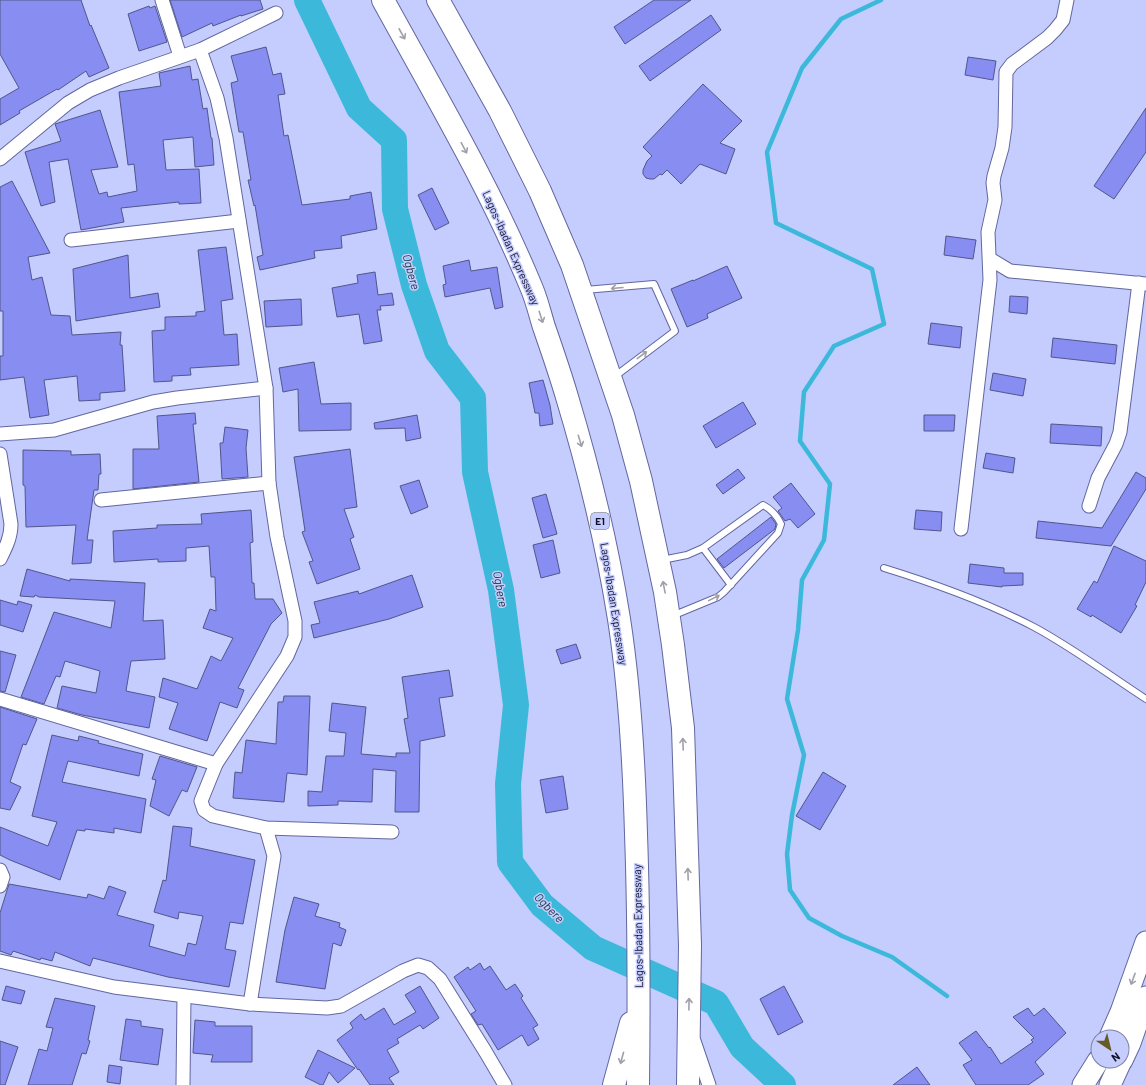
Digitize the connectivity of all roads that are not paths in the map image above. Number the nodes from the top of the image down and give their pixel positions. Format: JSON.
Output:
{"nodes":[{"id":1,"x":162,"y":0,"type":"edge"},
{"id":2,"x":383,"y":0,"type":"edge"},
{"id":3,"x":438,"y":0,"type":"edge"},
{"id":4,"x":1067,"y":0,"type":"edge"},
{"id":5,"x":276,"y":13,"type":"dead end"},
{"id":6,"x":200,"y":50,"type":"junction"},
{"id":7,"x":180,"y":56,"type":"junction"},
{"id":8,"x":0,"y":159,"type":"edge"},
{"id":9,"x":239,"y":221,"type":"junction"},
{"id":10,"x":71,"y":240,"type":"dead end"},
{"id":11,"x":990,"y":259,"type":"junction"},
{"id":12,"x":1010,"y":271,"type":"junction"},
{"id":13,"x":990,"y":280,"type":"junction"},
{"id":14,"x":1142,"y":284,"type":"edge"},
{"id":15,"x":581,"y":290,"type":"junction"},
{"id":16,"x":612,"y":379,"type":"junction"},
{"id":17,"x":266,"y":388,"type":"junction"},
{"id":18,"x":0,"y":434,"type":"edge"},
{"id":19,"x":0,"y":454,"type":"edge"},
{"id":20,"x":269,"y":483,"type":"junction"},
{"id":21,"x":101,"y":500,"type":"dead end"},
{"id":22,"x":1088,"y":506,"type":"dead end"},
{"id":23,"x":961,"y":529,"type":"dead end"},
{"id":24,"x":704,"y":548,"type":"junction"},
{"id":25,"x":0,"y":559,"type":"edge"},
{"id":26,"x":658,"y":561,"type":"junction"},
{"id":27,"x":884,"y":568,"type":"dead end"},
{"id":28,"x":731,"y":586,"type":"junction"},
{"id":29,"x":669,"y":617,"type":"junction"},
{"id":30,"x":0,"y":699,"type":"edge"},
{"id":31,"x":1146,"y":699,"type":"edge"},
{"id":32,"x":216,"y":764,"type":"junction"},
{"id":33,"x":266,"y":828,"type":"junction"},
{"id":34,"x":392,"y":832,"type":"dead end"},
{"id":35,"x":0,"y":870,"type":"edge"},
{"id":36,"x":0,"y":886,"type":"edge"},
{"id":37,"x":1146,"y":942,"type":"edge"},
{"id":38,"x":0,"y":962,"type":"edge"},
{"id":39,"x":639,"y":993,"type":"junction"},
{"id":40,"x":184,"y":996,"type":"junction"},
{"id":41,"x":1146,"y":997,"type":"edge"},
{"id":42,"x":250,"y":1004,"type":"junction"},
{"id":43,"x":689,"y":1025,"type":"junction"},
{"id":44,"x":1114,"y":1029,"type":"edge"},
{"id":45,"x":1130,"y":1043,"type":"edge"},
{"id":46,"x":1093,"y":1069,"type":"edge"},
{"id":47,"x":1119,"y":1069,"type":"edge"},
{"id":48,"x":1113,"y":1084,"type":"edge"},
{"id":49,"x":183,"y":1085,"type":"edge"},
{"id":50,"x":505,"y":1085,"type":"edge"},
{"id":51,"x":614,"y":1085,"type":"edge"},
{"id":52,"x":638,"y":1085,"type":"edge"},
{"id":53,"x":688,"y":1085,"type":"edge"},
{"id":54,"x":709,"y":1085,"type":"edge"},
{"id":55,"x":1083,"y":1085,"type":"edge"}],
"edges":[{"from":1,"to":7,"type":"street"},
{"from":2,"to":39,"type":"highway","name":"Lagos-Ibadan Expressway","number":"E1","one_way":true},
{"from":3,"to":15,"type":"highway"},
{"from":4,"to":11,"type":"street"},
{"from":5,"to":6,"type":"street"},
{"from":6,"to":7,"type":"street"},
{"from":6,"to":9,"type":"street"},
{"from":7,"to":8,"type":"street"},
{"from":9,"to":10,"type":"street"},
{"from":9,"to":17,"type":"street"},
{"from":11,"to":12,"type":"street"},
{"from":11,"to":13,"type":"street"},
{"from":12,"to":13,"type":"street"},
{"from":12,"to":14,"type":"street"},
{"from":13,"to":23,"type":"street"},
{"from":14,"to":22,"type":"street"},
{"from":15,"to":16,"type":"highway"},
{"from":16,"to":15,"type":"lane","one_way":true},
{"from":16,"to":26,"type":"highway"},
{"from":17,"to":18,"type":"street"},
{"from":17,"to":20,"type":"street"},
{"from":19,"to":25,"type":"street"},
{"from":20,"to":21,"type":"street"},
{"from":20,"to":32,"type":"street"},
{"from":24,"to":26,"type":"lane"},
{"from":24,"to":28,"type":"lane"},
{"from":24,"to":28,"type":"lane"},
{"from":29,"to":26,"type":"highway","one_way":true},
{"from":27,"to":31,"type":"lane"},
{"from":29,"to":28,"type":"lane","one_way":true},
{"from":43,"to":29,"type":"highway","one_way":true},
{"from":30,"to":32,"type":"street"},
{"from":32,"to":33,"type":"street"},
{"from":33,"to":34,"type":"street"},
{"from":33,"to":42,"type":"street"},
{"from":35,"to":36,"type":"street"},
{"from":37,"to":44,"type":"main road","one_way":true},
{"from":38,"to":40,"type":"street"},
{"from":39,"to":51,"type":"highway","one_way":true},
{"from":39,"to":52,"type":"highway","name":"Lagos-Ibadan Expressway","number":"E1"},
{"from":40,"to":42,"type":"street"},
{"from":40,"to":49,"type":"street"},
{"from":41,"to":45,"type":"main road"},
{"from":42,"to":50,"type":"street"},
{"from":43,"to":53,"type":"highway"},
{"from":43,"to":54,"type":"street"},
{"from":46,"to":55,"type":"main road"},
{"from":47,"to":48,"type":"main road"}]}
